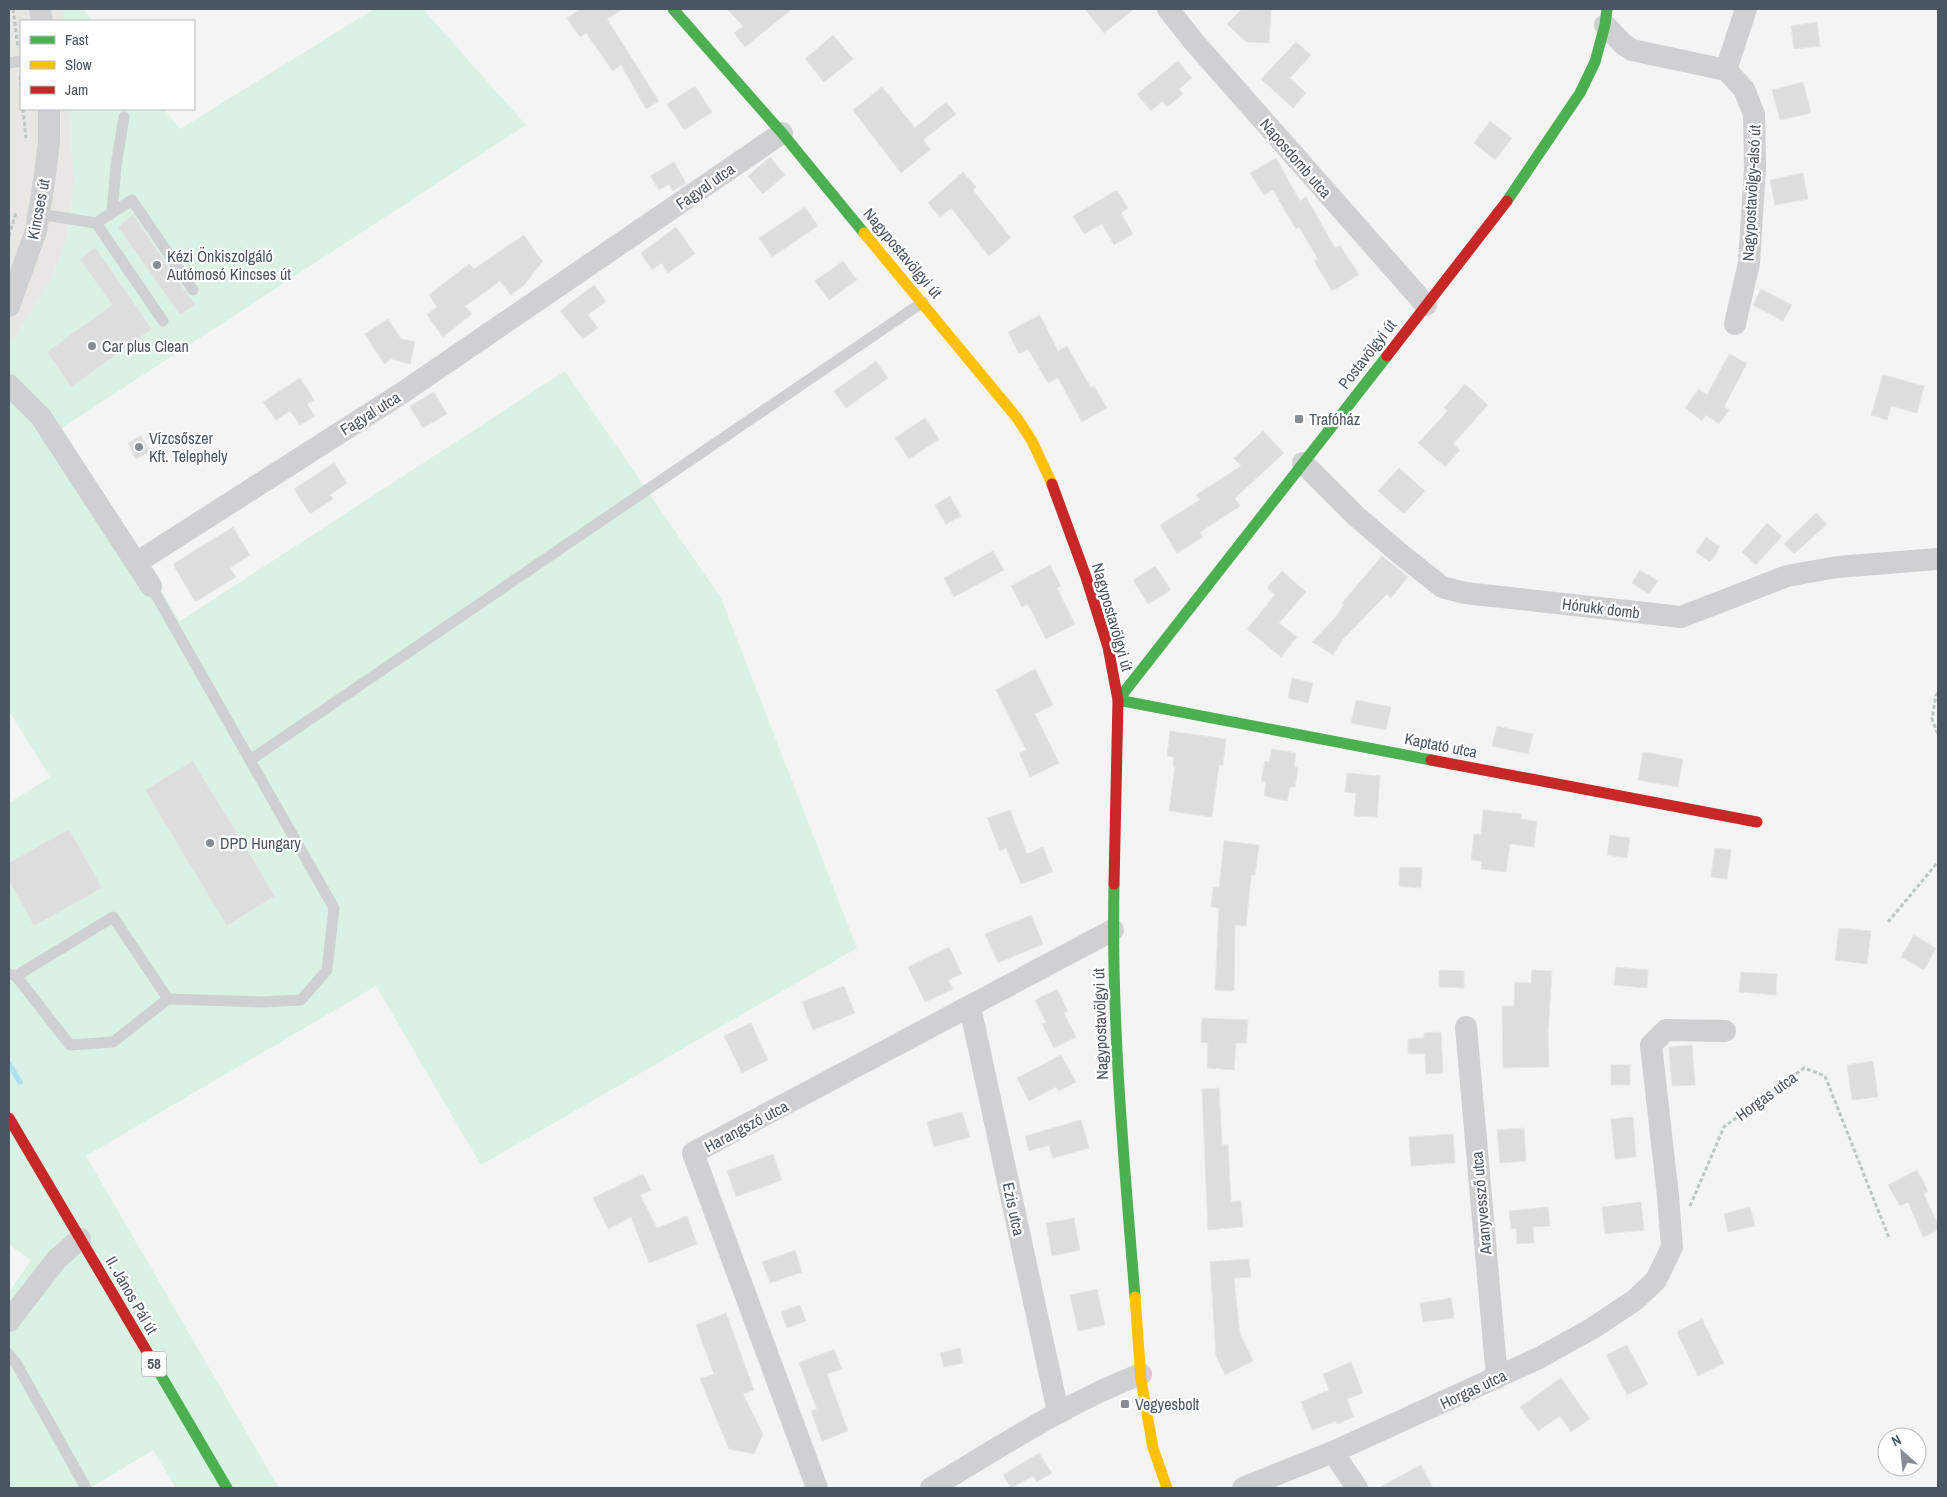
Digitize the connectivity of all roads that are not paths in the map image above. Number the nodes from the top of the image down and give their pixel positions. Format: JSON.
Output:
{"nodes":[{"id":1,"x":673,"y":9,"type":"edge"},
{"id":2,"x":1168,"y":9,"type":"edge"},
{"id":3,"x":1746,"y":9,"type":"edge"},
{"id":4,"x":1606,"y":17,"type":"edge"},
{"id":5,"x":1632,"y":50,"type":"junction"},
{"id":6,"x":1595,"y":62,"type":"junction"},
{"id":7,"x":1726,"y":70,"type":"junction"},
{"id":8,"x":50,"y":110,"type":"edge"},
{"id":9,"x":124,"y":116,"type":"dead end"},
{"id":10,"x":782,"y":133,"type":"junction"},
{"id":11,"x":112,"y":213,"type":"junction"},
{"id":12,"x":39,"y":214,"type":"junction"},
{"id":13,"x":96,"y":223,"type":"junction"},
{"id":14,"x":193,"y":290,"type":"dead end"},
{"id":15,"x":923,"y":302,"type":"junction"},
{"id":16,"x":9,"y":306,"type":"edge"},
{"id":17,"x":1426,"y":306,"type":"junction"},
{"id":18,"x":163,"y":321,"type":"dead end"},
{"id":19,"x":1735,"y":324,"type":"dead end"},
{"id":20,"x":9,"y":385,"type":"edge"},
{"id":21,"x":1303,"y":464,"type":"junction"},
{"id":22,"x":1938,"y":559,"type":"edge"},
{"id":23,"x":136,"y":563,"type":"junction"},
{"id":24,"x":152,"y":586,"type":"joint"},
{"id":25,"x":1118,"y":700,"type":"junction"},
{"id":26,"x":250,"y":760,"type":"junction"},
{"id":27,"x":1757,"y":822,"type":"dead end"},
{"id":28,"x":1113,"y":930,"type":"junction"},
{"id":29,"x":12,"y":975,"type":"edge"},
{"id":30,"x":168,"y":999,"type":"junction"},
{"id":31,"x":970,"y":1007,"type":"junction"},
{"id":32,"x":1466,"y":1027,"type":"dead end"},
{"id":33,"x":1725,"y":1031,"type":"dead end"},
{"id":34,"x":9,"y":1118,"type":"edge"},
{"id":35,"x":80,"y":1239,"type":"junction"},
{"id":36,"x":9,"y":1321,"type":"edge"},
{"id":37,"x":9,"y":1354,"type":"edge"},
{"id":38,"x":1141,"y":1374,"type":"junction"},
{"id":39,"x":1497,"y":1378,"type":"junction"},
{"id":40,"x":1058,"y":1412,"type":"junction"},
{"id":41,"x":1333,"y":1452,"type":"junction"},
{"id":42,"x":86,"y":1488,"type":"edge"},
{"id":43,"x":227,"y":1488,"type":"edge"},
{"id":44,"x":817,"y":1488,"type":"edge"},
{"id":45,"x":931,"y":1488,"type":"edge"},
{"id":46,"x":1167,"y":1488,"type":"edge"},
{"id":47,"x":1244,"y":1488,"type":"edge"},
{"id":48,"x":1357,"y":1488,"type":"edge"}],
"edges":[{"from":1,"to":10,"type":"street","name":"Nagypostavölgyi út"},
{"from":2,"to":17,"type":"street","name":"Naposdomb utca"},
{"from":3,"to":7,"type":"street"},
{"from":4,"to":5,"type":"street"},
{"from":4,"to":6,"type":"street","name":"Postavölgyi út"},
{"from":5,"to":6,"type":"street"},
{"from":5,"to":7,"type":"street"},
{"from":6,"to":17,"type":"street","name":"Postavölgyi út"},
{"from":7,"to":19,"type":"street","name":"Nagypostavölgy-alsó út"},
{"from":8,"to":12,"type":"street","name":"Kincses út"},
{"from":9,"to":11,"type":"lane"},
{"from":10,"to":15,"type":"street","name":"Nagypostavölgyi út"},
{"from":10,"to":23,"type":"street","name":"Fagyal utca"},
{"from":11,"to":13,"type":"lane"},
{"from":11,"to":14,"type":"lane"},
{"from":12,"to":13,"type":"lane"},
{"from":12,"to":16,"type":"street","name":"Kincses út"},
{"from":13,"to":18,"type":"lane"},
{"from":15,"to":25,"type":"street","name":"Nagypostavölgyi út"},
{"from":15,"to":26,"type":"lane"},
{"from":17,"to":21,"type":"street","name":"Postavölgyi út"},
{"from":20,"to":23,"type":"street"},
{"from":21,"to":22,"type":"street","name":"Hórukk domb"},
{"from":21,"to":25,"type":"street","name":"Postavölgyi út"},
{"from":23,"to":24,"type":"street"},
{"from":24,"to":26,"type":"lane"},
{"from":25,"to":27,"type":"street","name":"Kaptató utca"},
{"from":25,"to":28,"type":"street","name":"Nagypostavölgyi út"},
{"from":26,"to":30,"type":"lane"},
{"from":28,"to":31,"type":"street","name":"Harangszó utca"},
{"from":28,"to":38,"type":"street","name":"Nagypostavölgyi út"},
{"from":29,"to":30,"type":"lane"},
{"from":29,"to":30,"type":"lane"},
{"from":31,"to":40,"type":"street","name":"Ezis utca"},
{"from":31,"to":44,"type":"street","name":"Harangszó utca"},
{"from":32,"to":39,"type":"street","name":"Aranyvessző utca"},
{"from":33,"to":39,"type":"street","name":"Horgas utca"},
{"from":34,"to":35,"type":"street","name":"II. János Pál út","number":"58"},
{"from":35,"to":36,"type":"street"},
{"from":35,"to":43,"type":"street","name":"II. János Pál út","number":"58"},
{"from":37,"to":42,"type":"lane"},
{"from":38,"to":40,"type":"street"},
{"from":38,"to":46,"type":"street","name":"Nagypostavölgyi út"},
{"from":39,"to":41,"type":"street","name":"Horgas utca"},
{"from":40,"to":45,"type":"street"},
{"from":41,"to":47,"type":"street","name":"Horgas utca"},
{"from":41,"to":48,"type":"street"}]}
